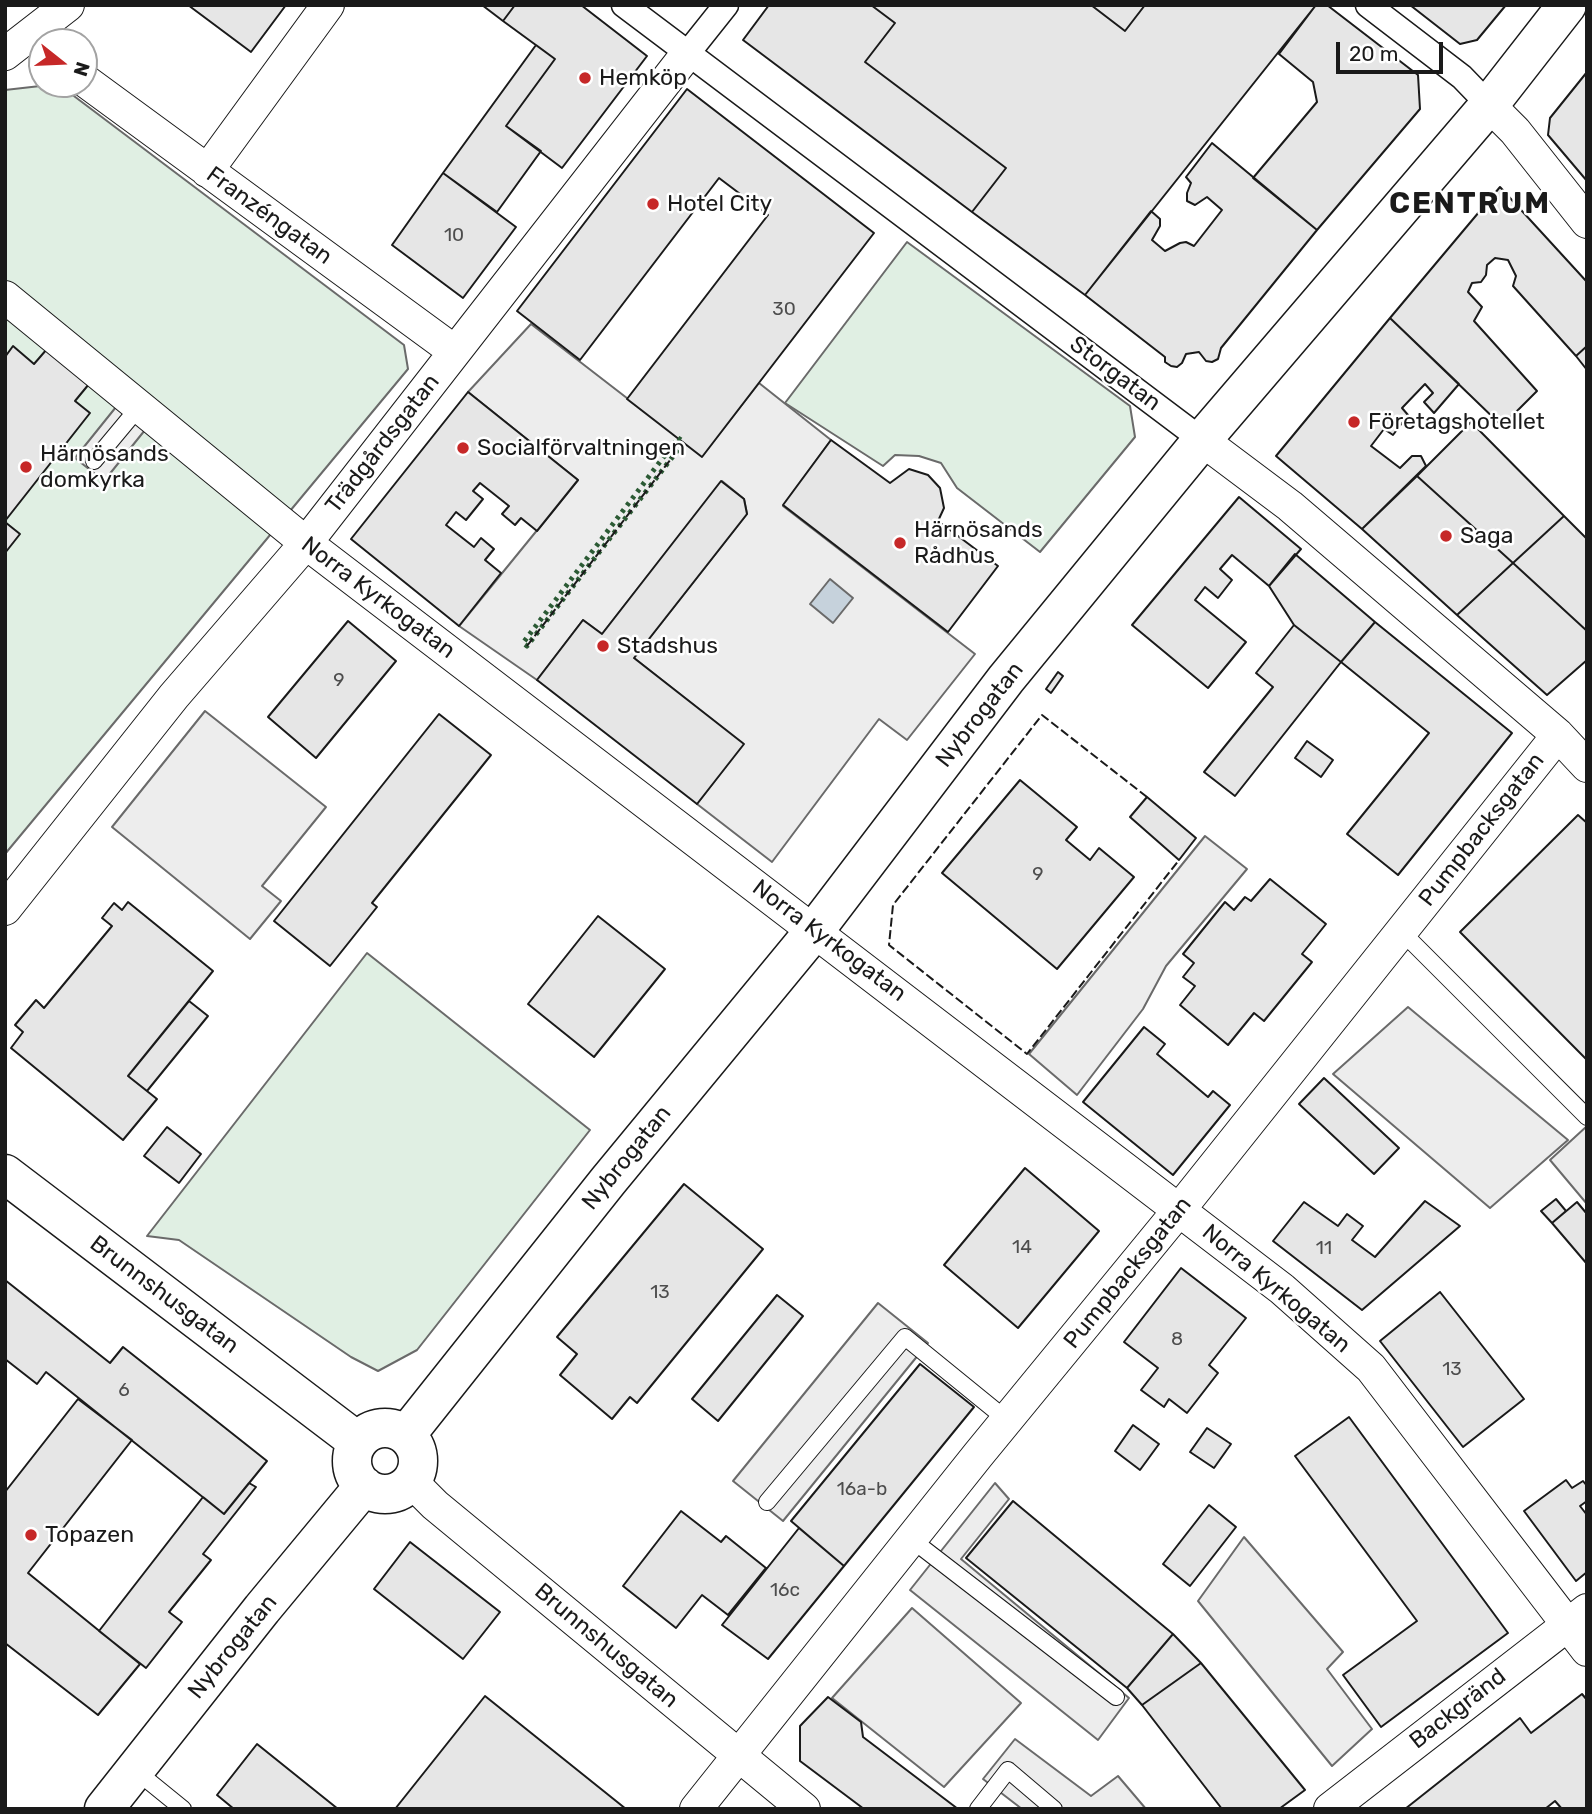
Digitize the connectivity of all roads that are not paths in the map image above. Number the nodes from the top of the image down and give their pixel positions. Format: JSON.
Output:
{"nodes":[{"id":1,"x":328,"y":5,"type":"edge"},
{"id":2,"x":624,"y":5,"type":"edge"},
{"id":3,"x":726,"y":5,"type":"edge"},
{"id":4,"x":1368,"y":5,"type":"edge"},
{"id":5,"x":1567,"y":5,"type":"edge"},
{"id":6,"x":64,"y":6,"type":"edge"},
{"id":7,"x":24,"y":47,"type":"edge"},
{"id":8,"x":687,"y":54,"type":"junction"},
{"id":9,"x":98,"y":90,"type":"edge"},
{"id":10,"x":1489,"y":105,"type":"junction"},
{"id":11,"x":207,"y":171,"type":"junction"},
{"id":12,"x":1587,"y":222,"type":"edge"},
{"id":13,"x":5,"y":297,"type":"edge"},
{"id":14,"x":454,"y":351,"type":"junction"},
{"id":15,"x":139,"y":407,"type":"junction"},
{"id":16,"x":1202,"y":440,"type":"junction"},
{"id":17,"x":94,"y":461,"type":"dead end"},
{"id":18,"x":306,"y":543,"type":"junction"},
{"id":19,"x":1558,"y":735,"type":"junction"},
{"id":20,"x":1587,"y":766,"type":"edge"},
{"id":21,"x":5,"y":909,"type":"edge"},
{"id":22,"x":815,"y":930,"type":"junction"},
{"id":23,"x":1402,"y":932,"type":"junction"},
{"id":24,"x":1587,"y":1117,"type":"edge"},
{"id":25,"x":5,"y":1174,"type":"edge"},
{"id":26,"x":1179,"y":1210,"type":"junction"},
{"id":27,"x":1007,"y":1420,"type":"junction"},
{"id":28,"x":406,"y":1435,"type":"junction"},
{"id":29,"x":358,"y":1441,"type":"junction"},
{"id":30,"x":411,"y":1481,"type":"junction"},
{"id":31,"x":364,"y":1486,"type":"junction"},
{"id":32,"x":767,"y":1502,"type":"dead end"},
{"id":33,"x":911,"y":1539,"type":"junction"},
{"id":34,"x":1576,"y":1617,"type":"edge"},
{"id":35,"x":1587,"y":1650,"type":"edge"},
{"id":36,"x":1116,"y":1698,"type":"dead end"},
{"id":37,"x":739,"y":1756,"type":"junction"},
{"id":38,"x":135,"y":1770,"type":"junction"},
{"id":39,"x":104,"y":1809,"type":"edge"},
{"id":40,"x":183,"y":1809,"type":"edge"},
{"id":41,"x":696,"y":1809,"type":"edge"},
{"id":42,"x":804,"y":1809,"type":"edge"},
{"id":43,"x":978,"y":1809,"type":"edge"},
{"id":44,"x":1054,"y":1809,"type":"edge"},
{"id":45,"x":1329,"y":1809,"type":"edge"}],
"edges":[{"from":1,"to":11,"type":"street"},
{"from":2,"to":8,"type":"street","name":"Storgatan"},
{"from":3,"to":8,"type":"street","name":"Trädgårdsgatan"},
{"from":4,"to":10,"type":"street"},
{"from":5,"to":10,"type":"main road","name":"Nybrogatan"},
{"from":6,"to":7,"type":"street"},
{"from":8,"to":14,"type":"street","name":"Trädgårdsgatan"},
{"from":8,"to":16,"type":"street","name":"Storgatan"},
{"from":9,"to":11,"type":"street","name":"Franzéngatan"},
{"from":10,"to":12,"type":"street"},
{"from":10,"to":16,"type":"main road","name":"Nybrogatan"},
{"from":11,"to":14,"type":"street","name":"Franzéngatan"},
{"from":13,"to":15,"type":"street","name":"Norra Kyrkogatan"},
{"from":14,"to":18,"type":"street","name":"Trädgårdsgatan"},
{"from":15,"to":17,"type":"lane"},
{"from":15,"to":18,"type":"street","name":"Norra Kyrkogatan"},
{"from":16,"to":19,"type":"street","name":"Storgatan"},
{"from":16,"to":22,"type":"main road","name":"Nybrogatan"},
{"from":18,"to":21,"type":"street","name":"Trädgårdsgatan"},
{"from":18,"to":22,"type":"street","name":"Norra Kyrkogatan"},
{"from":19,"to":20,"type":"street","name":"Storgatan"},
{"from":19,"to":23,"type":"street","name":"Pumpbacksgatan"},
{"from":22,"to":26,"type":"street","name":"Norra Kyrkogatan"},
{"from":22,"to":28,"type":"main road","name":"Nybrogatan"},
{"from":23,"to":24,"type":"lane"},
{"from":23,"to":26,"type":"street","name":"Pumpbacksgatan"},
{"from":25,"to":29,"type":"main road","name":"Brunnshusgatan"},
{"from":26,"to":27,"type":"street","name":"Pumpbacksgatan"},
{"from":26,"to":34,"type":"street","name":"Norra Kyrkogatan"},
{"from":27,"to":32,"type":"lane"},
{"from":27,"to":33,"type":"street","name":"Pumpbacksgatan"},
{"from":28,"to":29,"type":"main road"},
{"from":28,"to":30,"type":"main road"},
{"from":29,"to":31,"type":"main road"},
{"from":30,"to":31,"type":"main road"},
{"from":30,"to":37,"type":"street","name":"Brunnshusgatan"},
{"from":31,"to":38,"type":"main road","name":"Nybrogatan"},
{"from":33,"to":36,"type":"lane"},
{"from":33,"to":37,"type":"street","name":"Pumpbacksgatan"},
{"from":34,"to":35,"type":"street","name":"Norra Kyrkogatan"},
{"from":34,"to":45,"type":"street","name":"Backgränd"},
{"from":37,"to":41,"type":"street","name":"Pumpbacksgatan"},
{"from":37,"to":42,"type":"street","name":"Brunnshusgatan"},
{"from":38,"to":39,"type":"main road","name":"Nybrogatan"},
{"from":38,"to":40,"type":"lane"},
{"from":43,"to":44,"type":"lane"}]}
